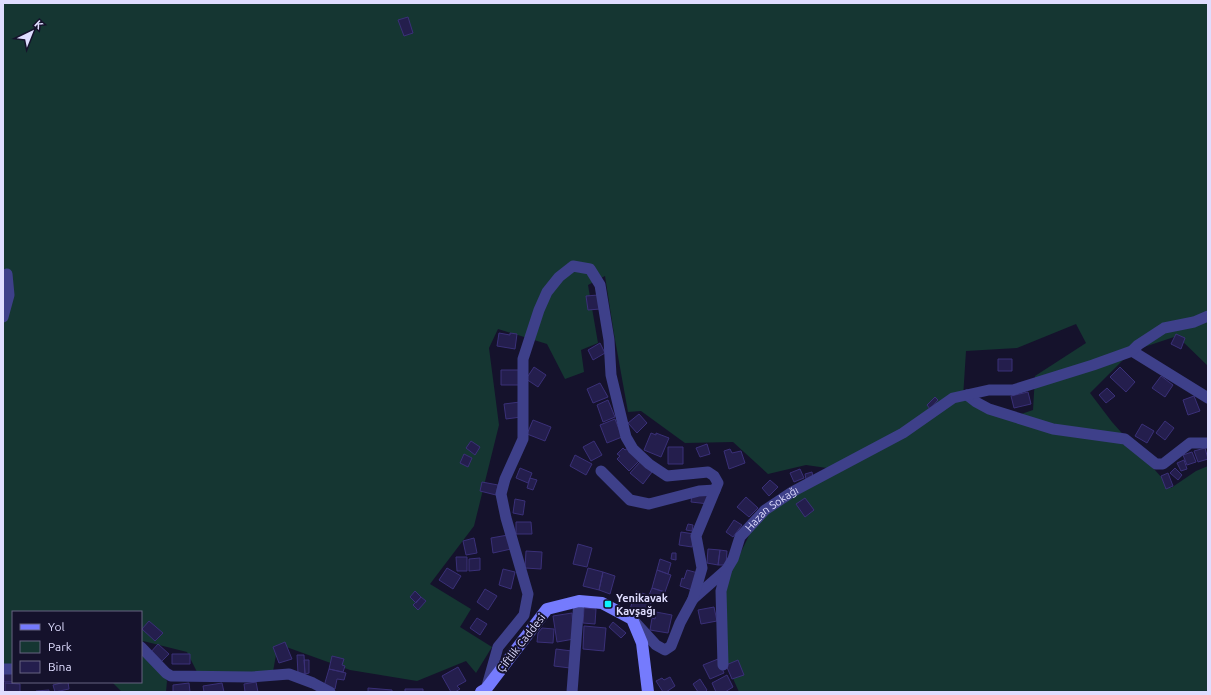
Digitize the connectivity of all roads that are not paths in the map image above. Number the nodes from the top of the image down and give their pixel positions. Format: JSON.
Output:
{"nodes":[{"id":1,"x":7,"y":274,"type":"dead end"},
{"id":2,"x":1208,"y":316,"type":"edge"},
{"id":3,"x":3,"y":317,"type":"edge"},
{"id":4,"x":1132,"y":351,"type":"junction"},
{"id":5,"x":967,"y":395,"type":"junction"},
{"id":6,"x":1208,"y":398,"type":"edge"},
{"id":7,"x":1208,"y":443,"type":"edge"},
{"id":8,"x":601,"y":471,"type":"dead end"},
{"id":9,"x":715,"y":490,"type":"junction"},
{"id":10,"x":727,"y":569,"type":"junction"},
{"id":11,"x":693,"y":599,"type":"junction"},
{"id":12,"x":579,"y":601,"type":"junction"},
{"id":13,"x":632,"y":619,"type":"junction"},
{"id":14,"x":142,"y":648,"type":"edge"},
{"id":15,"x":723,"y":665,"type":"dead end"},
{"id":16,"x":484,"y":690,"type":"edge"},
{"id":17,"x":330,"y":692,"type":"edge"},
{"id":18,"x":572,"y":692,"type":"edge"},
{"id":19,"x":648,"y":692,"type":"edge"}],
"edges":[{"from":1,"to":3,"type":"street"},
{"from":2,"to":4,"type":"street","name":"Hazan Sokağı"},
{"from":4,"to":5,"type":"street","name":"Hazan Sokağı"},
{"from":4,"to":6,"type":"street"},
{"from":5,"to":7,"type":"street"},
{"from":5,"to":10,"type":"street","name":"Hazan Sokağı"},
{"from":8,"to":9,"type":"street"},
{"from":9,"to":11,"type":"street"},
{"from":9,"to":16,"type":"street"},
{"from":10,"to":11,"type":"street","name":"Hazan Sokağı"},
{"from":10,"to":15,"type":"street"},
{"from":11,"to":13,"type":"street","name":"Hazan Sokağı"},
{"from":12,"to":13,"type":"street","name":"Çiftlik Caddesi"},
{"from":12,"to":16,"type":"street","name":"Çiftlik Caddesi"},
{"from":12,"to":18,"type":"street"},
{"from":13,"to":19,"type":"street"},
{"from":14,"to":17,"type":"street"}]}
